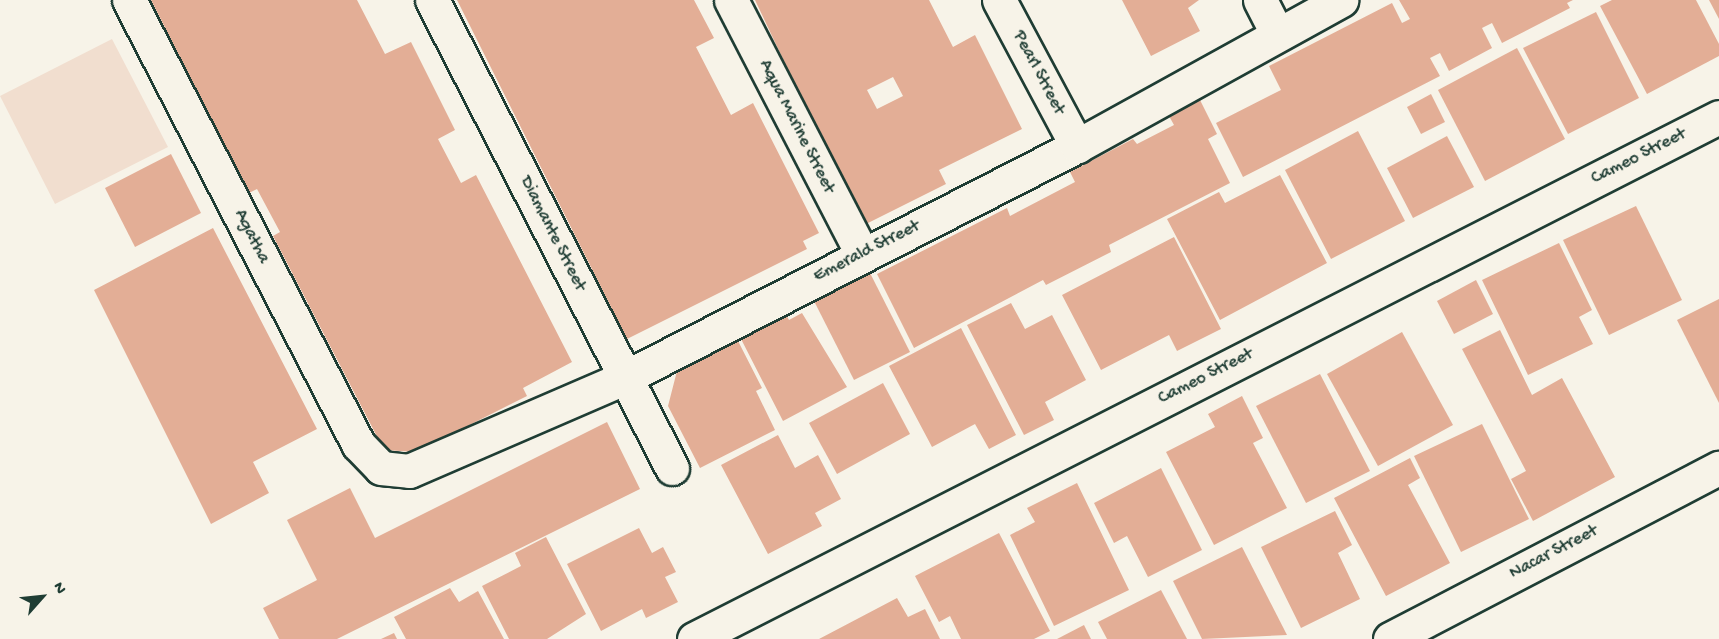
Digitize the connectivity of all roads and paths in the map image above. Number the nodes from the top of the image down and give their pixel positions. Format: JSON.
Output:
{"nodes":[{"id":1,"x":129,"y":0,"type":"edge"},
{"id":2,"x":432,"y":0,"type":"edge"},
{"id":3,"x":731,"y":0,"type":"edge"},
{"id":4,"x":999,"y":0,"type":"edge"},
{"id":5,"x":1260,"y":0,"type":"edge"},
{"id":6,"x":1341,"y":0,"type":"edge"},
{"id":7,"x":1277,"y":34,"type":"junction"},
{"id":8,"x":1719,"y":117,"type":"edge"},
{"id":9,"x":1077,"y":146,"type":"junction"},
{"id":10,"x":862,"y":254,"type":"junction"},
{"id":11,"x":626,"y":377,"type":"junction"},
{"id":12,"x":381,"y":468,"type":"joint"},
{"id":13,"x":672,"y":468,"type":"dead end"},
{"id":14,"x":1719,"y":468,"type":"edge"},
{"id":15,"x":742,"y":628,"type":"edge"},
{"id":16,"x":694,"y":639,"type":"edge"},
{"id":17,"x":1390,"y":639,"type":"edge"}],
"edges":[{"from":1,"to":12,"type":"street","name":"Agatha"},
{"from":2,"to":11,"type":"street","name":"Diamante Street"},
{"from":3,"to":10,"type":"street","name":"Aqua Marine Street"},
{"from":4,"to":9,"type":"street","name":"Pearl Street"},
{"from":5,"to":7,"type":"street"},
{"from":6,"to":7,"type":"street","name":"Emerald Street"},
{"from":7,"to":9,"type":"street","name":"Emerald Street"},
{"from":8,"to":15,"type":"street","name":"Cameo Street"},
{"from":9,"to":10,"type":"street","name":"Emerald Street"},
{"from":10,"to":11,"type":"street","name":"Emerald Street"},
{"from":11,"to":12,"type":"street","name":"Emerald Street"},
{"from":11,"to":13,"type":"street","name":"Diamante Street"},
{"from":14,"to":17,"type":"street","name":"Nacar Street"},
{"from":15,"to":16,"type":"street","name":"Cameo Street"}]}
